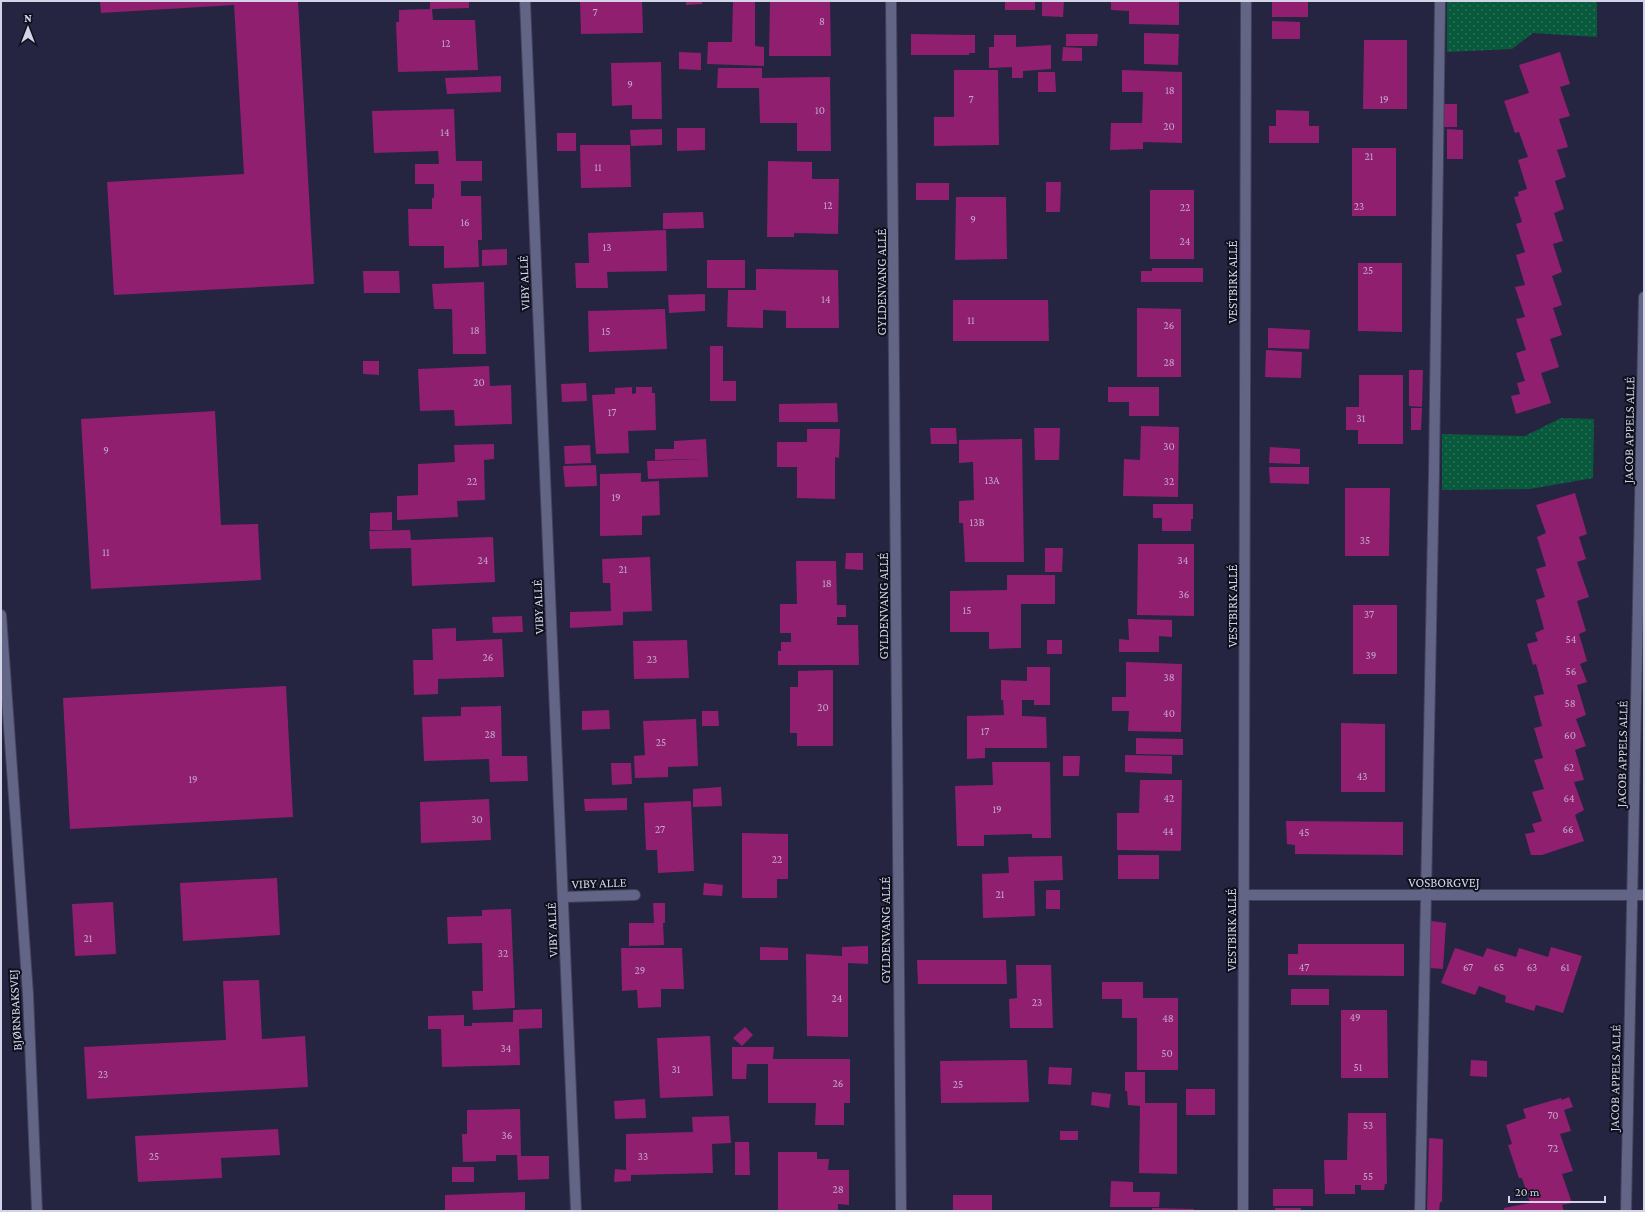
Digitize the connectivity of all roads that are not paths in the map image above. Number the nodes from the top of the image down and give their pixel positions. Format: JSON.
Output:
{"nodes":[{"id":1,"x":526,"y":1,"type":"edge"},
{"id":2,"x":891,"y":1,"type":"edge"},
{"id":3,"x":1246,"y":1,"type":"edge"},
{"id":4,"x":1440,"y":1,"type":"edge"},
{"id":5,"x":1644,"y":297,"type":"edge"},
{"id":6,"x":1,"y":615,"type":"edge"},
{"id":7,"x":635,"y":895,"type":"dead end"},
{"id":8,"x":1244,"y":895,"type":"junction"},
{"id":9,"x":1425,"y":895,"type":"junction"},
{"id":10,"x":1631,"y":895,"type":"junction"},
{"id":11,"x":1644,"y":895,"type":"edge"},
{"id":12,"x":564,"y":897,"type":"junction"},
{"id":13,"x":37,"y":1211,"type":"edge"},
{"id":14,"x":576,"y":1211,"type":"edge"},
{"id":15,"x":901,"y":1211,"type":"edge"},
{"id":16,"x":1243,"y":1211,"type":"edge"},
{"id":17,"x":1420,"y":1211,"type":"edge"},
{"id":18,"x":1626,"y":1211,"type":"edge"}],
"edges":[{"from":1,"to":12,"type":"street","name":"VIBY ALLÉ"},
{"from":2,"to":15,"type":"street","name":"GYLDENVANG ALLÉ"},
{"from":3,"to":8,"type":"street","name":"VESTBIRK ALLÉ"},
{"from":4,"to":9,"type":"street"},
{"from":5,"to":10,"type":"street","name":"JACOB APPELS ALLÉ"},
{"from":6,"to":13,"type":"street","name":"BJØRNBAKSVEJ"},
{"from":7,"to":12,"type":"street","name":"VIBY ALLE"},
{"from":8,"to":9,"type":"street","name":"VOSBORGVEJ"},
{"from":8,"to":16,"type":"street","name":"VESTBIRK ALLÉ"},
{"from":9,"to":10,"type":"street","name":"VOSBORGVEJ"},
{"from":9,"to":17,"type":"street"},
{"from":10,"to":11,"type":"street","name":"VOSBORGVEJ"},
{"from":10,"to":18,"type":"street","name":"JACOB APPELS ALLÉ"},
{"from":12,"to":14,"type":"street","name":"VIBY ALLÉ"}]}
